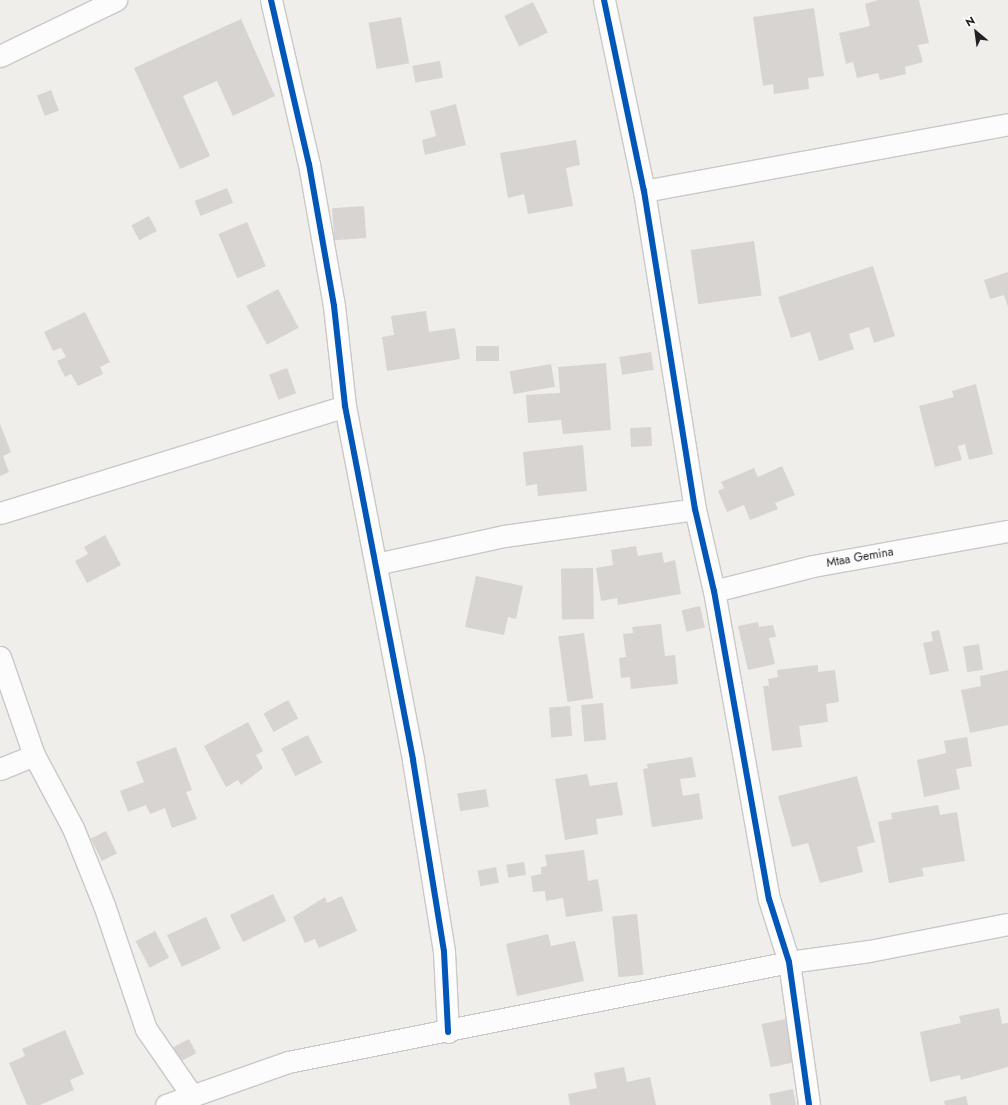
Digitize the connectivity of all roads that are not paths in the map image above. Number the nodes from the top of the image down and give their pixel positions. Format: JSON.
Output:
{"nodes":[{"id":1,"x":116,"y":0,"type":"edge"},
{"id":2,"x":271,"y":0,"type":"edge"},
{"id":3,"x":604,"y":0,"type":"edge"},
{"id":4,"x":0,"y":56,"type":"edge"},
{"id":5,"x":1008,"y":124,"type":"edge"},
{"id":6,"x":644,"y":192,"type":"junction"},
{"id":7,"x":345,"y":406,"type":"junction"},
{"id":8,"x":695,"y":509,"type":"junction"},
{"id":9,"x":0,"y":513,"type":"edge"},
{"id":10,"x":1008,"y":531,"type":"edge"},
{"id":11,"x":376,"y":564,"type":"junction"},
{"id":12,"x":714,"y":591,"type":"junction"},
{"id":13,"x":0,"y":656,"type":"edge"},
{"id":14,"x":34,"y":755,"type":"junction"},
{"id":15,"x":0,"y":769,"type":"edge"},
{"id":16,"x":1008,"y":924,"type":"edge"},
{"id":17,"x":789,"y":962,"type":"junction"},
{"id":18,"x":448,"y":1032,"type":"junction"},
{"id":19,"x":191,"y":1094,"type":"junction"},
{"id":20,"x":166,"y":1105,"type":"edge"},
{"id":21,"x":809,"y":1105,"type":"edge"}],
"edges":[{"from":1,"to":4,"type":"street"},
{"from":2,"to":7,"type":"street"},
{"from":3,"to":6,"type":"street"},
{"from":5,"to":6,"type":"street"},
{"from":6,"to":8,"type":"street"},
{"from":7,"to":9,"type":"street"},
{"from":7,"to":11,"type":"street"},
{"from":8,"to":11,"type":"street"},
{"from":8,"to":12,"type":"street"},
{"from":10,"to":12,"type":"street","name":"Mtaa Gemina"},
{"from":11,"to":18,"type":"street"},
{"from":12,"to":17,"type":"street"},
{"from":13,"to":14,"type":"street"},
{"from":14,"to":15,"type":"street"},
{"from":14,"to":19,"type":"street"},
{"from":16,"to":17,"type":"street"},
{"from":17,"to":18,"type":"street"},
{"from":17,"to":21,"type":"street"},
{"from":18,"to":19,"type":"street"},
{"from":19,"to":20,"type":"street"}]}
